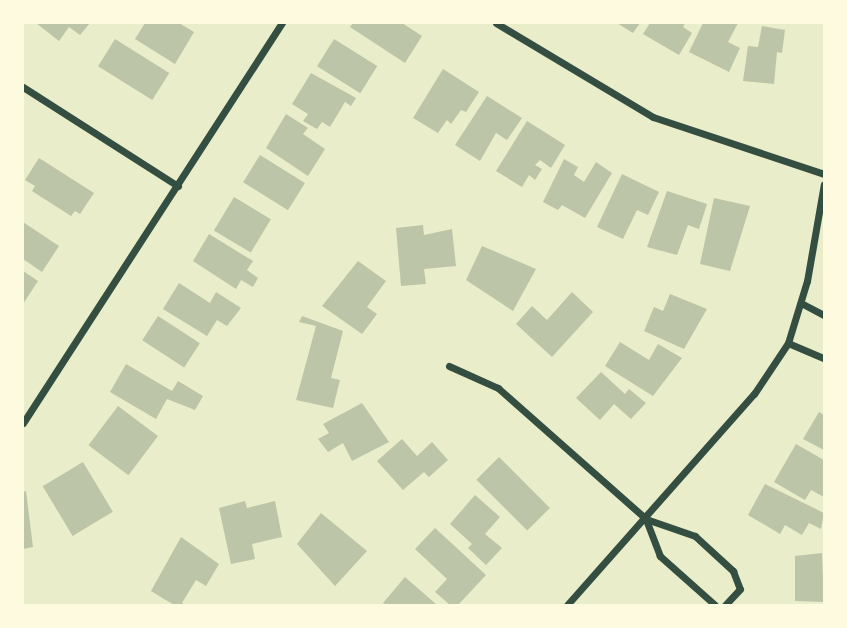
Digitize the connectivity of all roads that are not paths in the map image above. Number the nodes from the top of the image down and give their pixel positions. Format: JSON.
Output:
{"nodes":[{"id":1,"x":282,"y":23,"type":"edge"},
{"id":2,"x":496,"y":23,"type":"edge"},
{"id":3,"x":23,"y":87,"type":"edge"},
{"id":4,"x":824,"y":174,"type":"edge"},
{"id":5,"x":824,"y":184,"type":"edge"},
{"id":6,"x":178,"y":186,"type":"junction"},
{"id":7,"x":801,"y":303,"type":"junction"},
{"id":8,"x":824,"y":314,"type":"edge"},
{"id":9,"x":788,"y":343,"type":"junction"},
{"id":10,"x":824,"y":358,"type":"edge"},
{"id":11,"x":449,"y":366,"type":"dead end"},
{"id":12,"x":23,"y":423,"type":"edge"},
{"id":13,"x":646,"y":519,"type":"junction"},
{"id":14,"x":567,"y":605,"type":"edge"},
{"id":15,"x":715,"y":605,"type":"edge"},
{"id":16,"x":725,"y":605,"type":"edge"}],
"edges":[{"from":1,"to":6,"type":"street"},
{"from":2,"to":4,"type":"street"},
{"from":3,"to":6,"type":"street"},
{"from":5,"to":7,"type":"street"},
{"from":6,"to":12,"type":"street"},
{"from":7,"to":8,"type":"street"},
{"from":7,"to":9,"type":"street"},
{"from":9,"to":10,"type":"street"},
{"from":9,"to":13,"type":"street"},
{"from":11,"to":13,"type":"street"},
{"from":13,"to":14,"type":"street"},
{"from":13,"to":15,"type":"street"},
{"from":13,"to":16,"type":"street"}]}
